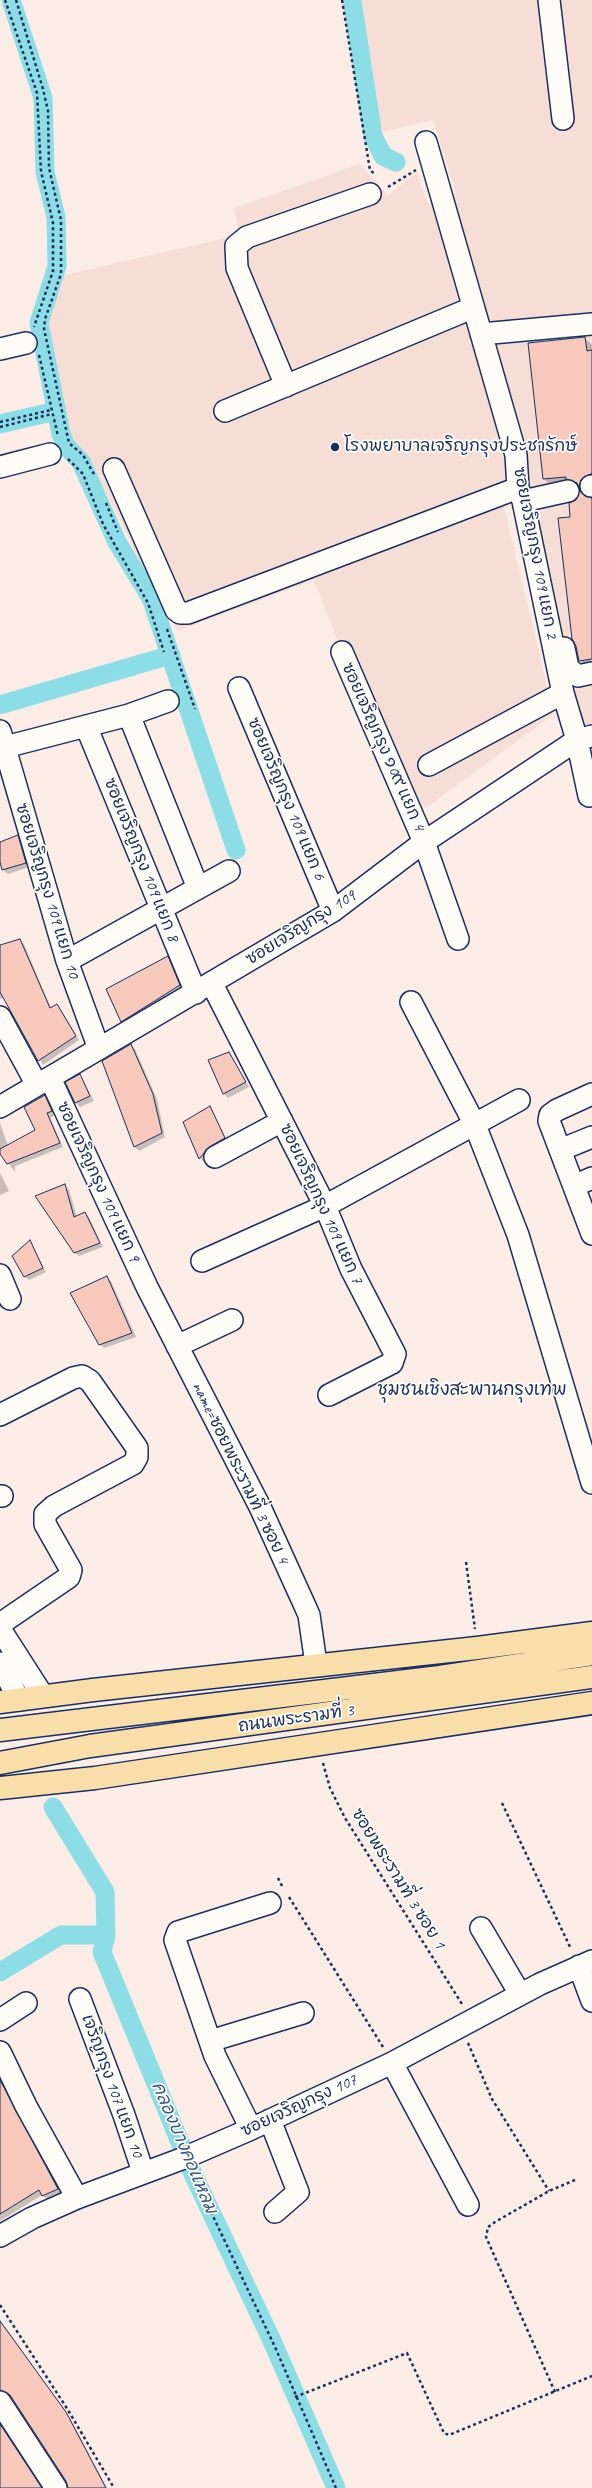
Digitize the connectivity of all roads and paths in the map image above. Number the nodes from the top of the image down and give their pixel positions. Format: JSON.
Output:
{"nodes":[{"id":1,"x":5,"y":0,"type":"edge"},
{"id":2,"x":16,"y":0,"type":"edge"},
{"id":3,"x":342,"y":0,"type":"edge"},
{"id":4,"x":549,"y":0,"type":"edge"},
{"id":5,"x":563,"y":119,"type":"dead end"},
{"id":6,"x":428,"y":151,"type":"joint"},
{"id":7,"x":378,"y":185,"type":"junction"},
{"id":8,"x":472,"y":308,"type":"junction"},
{"id":9,"x":592,"y":324,"type":"edge"},
{"id":10,"x":481,"y":334,"type":"junction"},
{"id":11,"x":33,"y":341,"type":"junction"},
{"id":12,"x":0,"y":348,"type":"edge"},
{"id":13,"x":286,"y":386,"type":"junction"},
{"id":14,"x":51,"y":410,"type":"junction"},
{"id":15,"x":225,"y":411,"type":"dead end"},
{"id":16,"x":52,"y":414,"type":"junction"},
{"id":17,"x":0,"y":422,"type":"edge"},
{"id":18,"x":0,"y":426,"type":"edge"},
{"id":19,"x":58,"y":450,"type":"junction"},
{"id":20,"x":0,"y":467,"type":"edge"},
{"id":21,"x":114,"y":469,"type":"dead end"},
{"id":22,"x":95,"y":477,"type":"dead end"},
{"id":23,"x":568,"y":491,"type":"dead end"},
{"id":24,"x":526,"y":495,"type":"junction"},
{"id":25,"x":104,"y":499,"type":"dead end"},
{"id":26,"x":119,"y":534,"type":"dead end"},
{"id":27,"x":166,"y":624,"type":"dead end"},
{"id":28,"x":164,"y":652,"type":"dead end"},
{"id":29,"x":342,"y":652,"type":"dead end"},
{"id":30,"x":592,"y":674,"type":"edge"},
{"id":31,"x":239,"y":688,"type":"dead end"},
{"id":32,"x":563,"y":693,"type":"junction"},
{"id":33,"x":168,"y":701,"type":"dead end"},
{"id":34,"x":195,"y":709,"type":"dead end"},
{"id":35,"x":129,"y":715,"type":"junction"},
{"id":36,"x":86,"y":726,"type":"junction"},
{"id":37,"x":585,"y":738,"type":"edge"},
{"id":38,"x":2,"y":739,"type":"edge"},
{"id":39,"x":430,"y":764,"type":"dead end"},
{"id":40,"x":589,"y":796,"type":"dead end"},
{"id":41,"x":424,"y":842,"type":"junction"},
{"id":42,"x":229,"y":871,"type":"dead end"},
{"id":43,"x":198,"y":888,"type":"junction"},
{"id":44,"x":160,"y":910,"type":"junction"},
{"id":45,"x":333,"y":911,"type":"junction"},
{"id":46,"x":458,"y":939,"type":"dead end"},
{"id":47,"x":67,"y":962,"type":"junction"},
{"id":48,"x":204,"y":988,"type":"junction"},
{"id":49,"x":411,"y":1002,"type":"dead end"},
{"id":50,"x":0,"y":1017,"type":"edge"},
{"id":51,"x":99,"y":1049,"type":"junction"},
{"id":52,"x":44,"y":1081,"type":"junction"},
{"id":53,"x":592,"y":1094,"type":"edge"},
{"id":54,"x":519,"y":1100,"type":"dead end"},
{"id":55,"x":0,"y":1107,"type":"edge"},
{"id":56,"x":282,"y":1121,"type":"junction"},
{"id":57,"x":475,"y":1125,"type":"junction"},
{"id":58,"x":592,"y":1137,"type":"edge"},
{"id":59,"x":560,"y":1150,"type":"junction"},
{"id":60,"x":215,"y":1157,"type":"dead end"},
{"id":61,"x":583,"y":1182,"type":"edge"},
{"id":62,"x":325,"y":1206,"type":"junction"},
{"id":63,"x":592,"y":1234,"type":"edge"},
{"id":64,"x":202,"y":1261,"type":"dead end"},
{"id":65,"x":0,"y":1275,"type":"edge"},
{"id":66,"x":147,"y":1287,"type":"joint"},
{"id":67,"x":10,"y":1298,"type":"dead end"},
{"id":68,"x":232,"y":1320,"type":"dead end"},
{"id":69,"x":177,"y":1346,"type":"junction"},
{"id":70,"x":329,"y":1395,"type":"dead end"},
{"id":71,"x":0,"y":1415,"type":"edge"},
{"id":72,"x":592,"y":1483,"type":"edge"},
{"id":73,"x":466,"y":1562,"type":"dead end"},
{"id":74,"x":0,"y":1624,"type":"edge"},
{"id":75,"x":0,"y":1629,"type":"edge"},
{"id":76,"x":592,"y":1633,"type":"edge"},
{"id":77,"x":478,"y":1648,"type":"junction"},
{"id":78,"x":592,"y":1654,"type":"edge"},
{"id":79,"x":0,"y":1663,"type":"edge"},
{"id":80,"x":316,"y":1664,"type":"junction"},
{"id":81,"x":592,"y":1678,"type":"edge"},
{"id":82,"x":43,"y":1696,"type":"junction"},
{"id":83,"x":10,"y":1701,"type":"edge"},
{"id":84,"x":592,"y":1702,"type":"edge"},
{"id":85,"x":0,"y":1730,"type":"edge"},
{"id":86,"x":319,"y":1745,"type":"junction"},
{"id":87,"x":0,"y":1763,"type":"edge"},
{"id":88,"x":0,"y":1788,"type":"edge"},
{"id":89,"x":502,"y":1803,"type":"dead end"},
{"id":90,"x":278,"y":1878,"type":"dead end"},
{"id":91,"x":270,"y":1903,"type":"dead end"},
{"id":92,"x":481,"y":1928,"type":"dead end"},
{"id":93,"x":585,"y":1964,"type":"edge"},
{"id":94,"x":520,"y":1994,"type":"junction"},
{"id":95,"x":80,"y":1999,"type":"dead end"},
{"id":96,"x":592,"y":2001,"type":"edge"},
{"id":97,"x":26,"y":2003,"type":"dead end"},
{"id":98,"x":303,"y":2013,"type":"dead end"},
{"id":99,"x":0,"y":2020,"type":"edge"},
{"id":100,"x":468,"y":2021,"type":"junction"},
{"id":101,"x":210,"y":2041,"type":"junction"},
{"id":102,"x":0,"y":2052,"type":"edge"},
{"id":103,"x":392,"y":2063,"type":"junction"},
{"id":104,"x":270,"y":2120,"type":"junction"},
{"id":105,"x":251,"y":2129,"type":"junction"},
{"id":106,"x":185,"y":2157,"type":"junction"},
{"id":107,"x":143,"y":2172,"type":"junction"},
{"id":108,"x":575,"y":2180,"type":"dead end"},
{"id":109,"x":549,"y":2191,"type":"junction"},
{"id":110,"x":77,"y":2198,"type":"junction"},
{"id":111,"x":468,"y":2205,"type":"dead end"},
{"id":112,"x":275,"y":2212,"type":"dead end"},
{"id":113,"x":0,"y":2236,"type":"edge"},
{"id":114,"x":0,"y":2305,"type":"edge"},
{"id":115,"x":592,"y":2376,"type":"edge"},
{"id":116,"x":555,"y":2392,"type":"junction"},
{"id":117,"x":296,"y":2397,"type":"junction"},
{"id":118,"x":0,"y":2402,"type":"edge"},
{"id":119,"x":56,"y":2488,"type":"edge"},
{"id":120,"x":114,"y":2488,"type":"edge"},
{"id":121,"x":336,"y":2488,"type":"edge"}],
"edges":[{"from":1,"to":11,"type":"path"},
{"from":2,"to":22,"type":"path"},
{"from":3,"to":7,"type":"path"},
{"from":4,"to":5,"type":"street"},
{"from":6,"to":7,"type":"path"},
{"from":6,"to":8,"type":"street","name":"ซอยเจริญกรุง 109 แยก 2"},
{"from":7,"to":13,"type":"street"},
{"from":8,"to":10,"type":"street","name":"ซอยเจริญกรุง 109 แยก 2"},
{"from":8,"to":13,"type":"street"},
{"from":9,"to":10,"type":"street"},
{"from":10,"to":24,"type":"street","name":"ซอยเจริญกรุง 109 แยก 2"},
{"from":11,"to":12,"type":"street"},
{"from":11,"to":14,"type":"path"},
{"from":13,"to":15,"type":"street"},
{"from":14,"to":16,"type":"path"},
{"from":14,"to":17,"type":"path"},
{"from":16,"to":18,"type":"path"},
{"from":16,"to":19,"type":"path"},
{"from":19,"to":20,"type":"street"},
{"from":19,"to":28,"type":"path"},
{"from":21,"to":24,"type":"street"},
{"from":23,"to":24,"type":"street"},
{"from":24,"to":30,"type":"street"},
{"from":24,"to":32,"type":"street","name":"ซอยเจริญกรุง 109 แยก 2"},
{"from":25,"to":26,"type":"path"},
{"from":27,"to":34,"type":"path"},
{"from":29,"to":41,"type":"street","name":"ซอยเจริญกรุง ๑0๙ แยก 4"},
{"from":31,"to":45,"type":"street","name":"ซอยเจริญกรุง 109 แยก 6"},
{"from":32,"to":37,"type":"street","name":"ซอยเจริญกรุง 109 แยก 2"},
{"from":32,"to":39,"type":"street"},
{"from":33,"to":35,"type":"street"},
{"from":35,"to":36,"type":"street"},
{"from":35,"to":43,"type":"street"},
{"from":36,"to":38,"type":"street"},
{"from":36,"to":44,"type":"street","name":"ซอยเจริญกรุง 109 แยก 8"},
{"from":37,"to":40,"type":"street","name":"ซอยเจริญกรุง 109 แยก 2"},
{"from":37,"to":41,"type":"street","name":"ซอยเจริญกรุง 109"},
{"from":38,"to":47,"type":"street","name":"ซอยเจริญกรุง 109 แยก 10"},
{"from":41,"to":45,"type":"street","name":"ซอยเจริญกรุง 109"},
{"from":41,"to":46,"type":"street","name":"ซอยเจริญกรุง ๑0๙ แยก 4"},
{"from":42,"to":43,"type":"street"},
{"from":43,"to":44,"type":"street"},
{"from":44,"to":47,"type":"street"},
{"from":44,"to":48,"type":"street","name":"ซอยเจริญกรุง 109 แยก 8"},
{"from":45,"to":48,"type":"street","name":"ซอยเจริญกรุง 109"},
{"from":47,"to":51,"type":"street","name":"ซอยเจริญกรุง 109 แยก 10"},
{"from":48,"to":51,"type":"street","name":"ซอยเจริญกรุง 109"},
{"from":48,"to":56,"type":"street","name":"ซอยเจริญกรุง 109 แยก 7"},
{"from":49,"to":57,"type":"street"},
{"from":50,"to":52,"type":"street","name":"ซอยเจริญกรุง 109 แยก 9"},
{"from":51,"to":52,"type":"street","name":"ซอยเจริญกรุง 109"},
{"from":52,"to":55,"type":"street","name":"ซอยเจริญกรุง 109"},
{"from":52,"to":66,"type":"street","name":"ซอยเจริญกรุง 109 แยก 9"},
{"from":53,"to":59,"type":"street"},
{"from":54,"to":57,"type":"street"},
{"from":56,"to":60,"type":"street"},
{"from":56,"to":62,"type":"street","name":"ซอยเจริญกรุง 109 แยก 7"},
{"from":57,"to":62,"type":"street"},
{"from":57,"to":72,"type":"street"},
{"from":58,"to":59,"type":"street"},
{"from":59,"to":61,"type":"street"},
{"from":61,"to":63,"type":"street"},
{"from":62,"to":64,"type":"street"},
{"from":62,"to":70,"type":"street","name":"ซอยเจริญกรุง 109 แยก 7"},
{"from":65,"to":67,"type":"street"},
{"from":66,"to":69,"type":"street","name":"name=ซอยพระรามที่ 3 ซอย 4"},
{"from":68,"to":69,"type":"street"},
{"from":69,"to":80,"type":"street","name":"name=ซอยพระรามที่ 3 ซอย 4"},
{"from":71,"to":74,"type":"street"},
{"from":73,"to":77,"type":"path"},
{"from":75,"to":82,"type":"street"},
{"from":76,"to":77,"type":"main road"},
{"from":77,"to":80,"type":"main road"},
{"from":78,"to":85,"type":"main road","name":"ถนนพระรามที่ 3"},
{"from":79,"to":83,"type":"street"},
{"from":80,"to":82,"type":"main road"},
{"from":81,"to":87,"type":"main road","name":"ถนนพระรามที่ 3"},
{"from":82,"to":83,"type":"main road"},
{"from":84,"to":86,"type":"main road","name":"ถนนพระรามที่ 3"},
{"from":86,"to":88,"type":"main road","name":"ถนนพระรามที่ 3"},
{"from":86,"to":100,"type":"path","name":"ซอยพระรามที่ 3 ซอย 1"},
{"from":89,"to":93,"type":"path"},
{"from":90,"to":103,"type":"path"},
{"from":91,"to":101,"type":"street"},
{"from":92,"to":94,"type":"street"},
{"from":93,"to":94,"type":"street","name":"ซอยเจริญกรุง 107"},
{"from":93,"to":96,"type":"street"},
{"from":94,"to":100,"type":"street","name":"ซอยเจริญกรุง 107"},
{"from":95,"to":107,"type":"street","name":"เจริญกรุง 107 แยก 10"},
{"from":97,"to":99,"type":"street"},
{"from":98,"to":101,"type":"street"},
{"from":100,"to":103,"type":"street","name":"ซอยเจริญกรุง 107"},
{"from":100,"to":109,"type":"path","name":"ซอยพระรามที่ 3 ซอย 1"},
{"from":101,"to":105,"type":"street"},
{"from":102,"to":110,"type":"street"},
{"from":103,"to":104,"type":"street","name":"ซอยเจริญกรุง 107"},
{"from":103,"to":111,"type":"street"},
{"from":104,"to":105,"type":"street","name":"ซอยเจริญกรุง 107"},
{"from":104,"to":112,"type":"street"},
{"from":105,"to":106,"type":"street","name":"ซอยเจริญกรุง 107"},
{"from":106,"to":107,"type":"street","name":"ซอยเจริญกรุง 107"},
{"from":106,"to":117,"type":"path"},
{"from":107,"to":110,"type":"street","name":"ซอยเจริญกรุง 107"},
{"from":108,"to":109,"type":"path"},
{"from":109,"to":116,"type":"path"},
{"from":110,"to":113,"type":"street","name":"ซอยเจริญกรุง 107"},
{"from":114,"to":120,"type":"path"},
{"from":115,"to":116,"type":"path"},
{"from":116,"to":117,"type":"path"},
{"from":117,"to":121,"type":"path"},
{"from":118,"to":119,"type":"street"}]}
